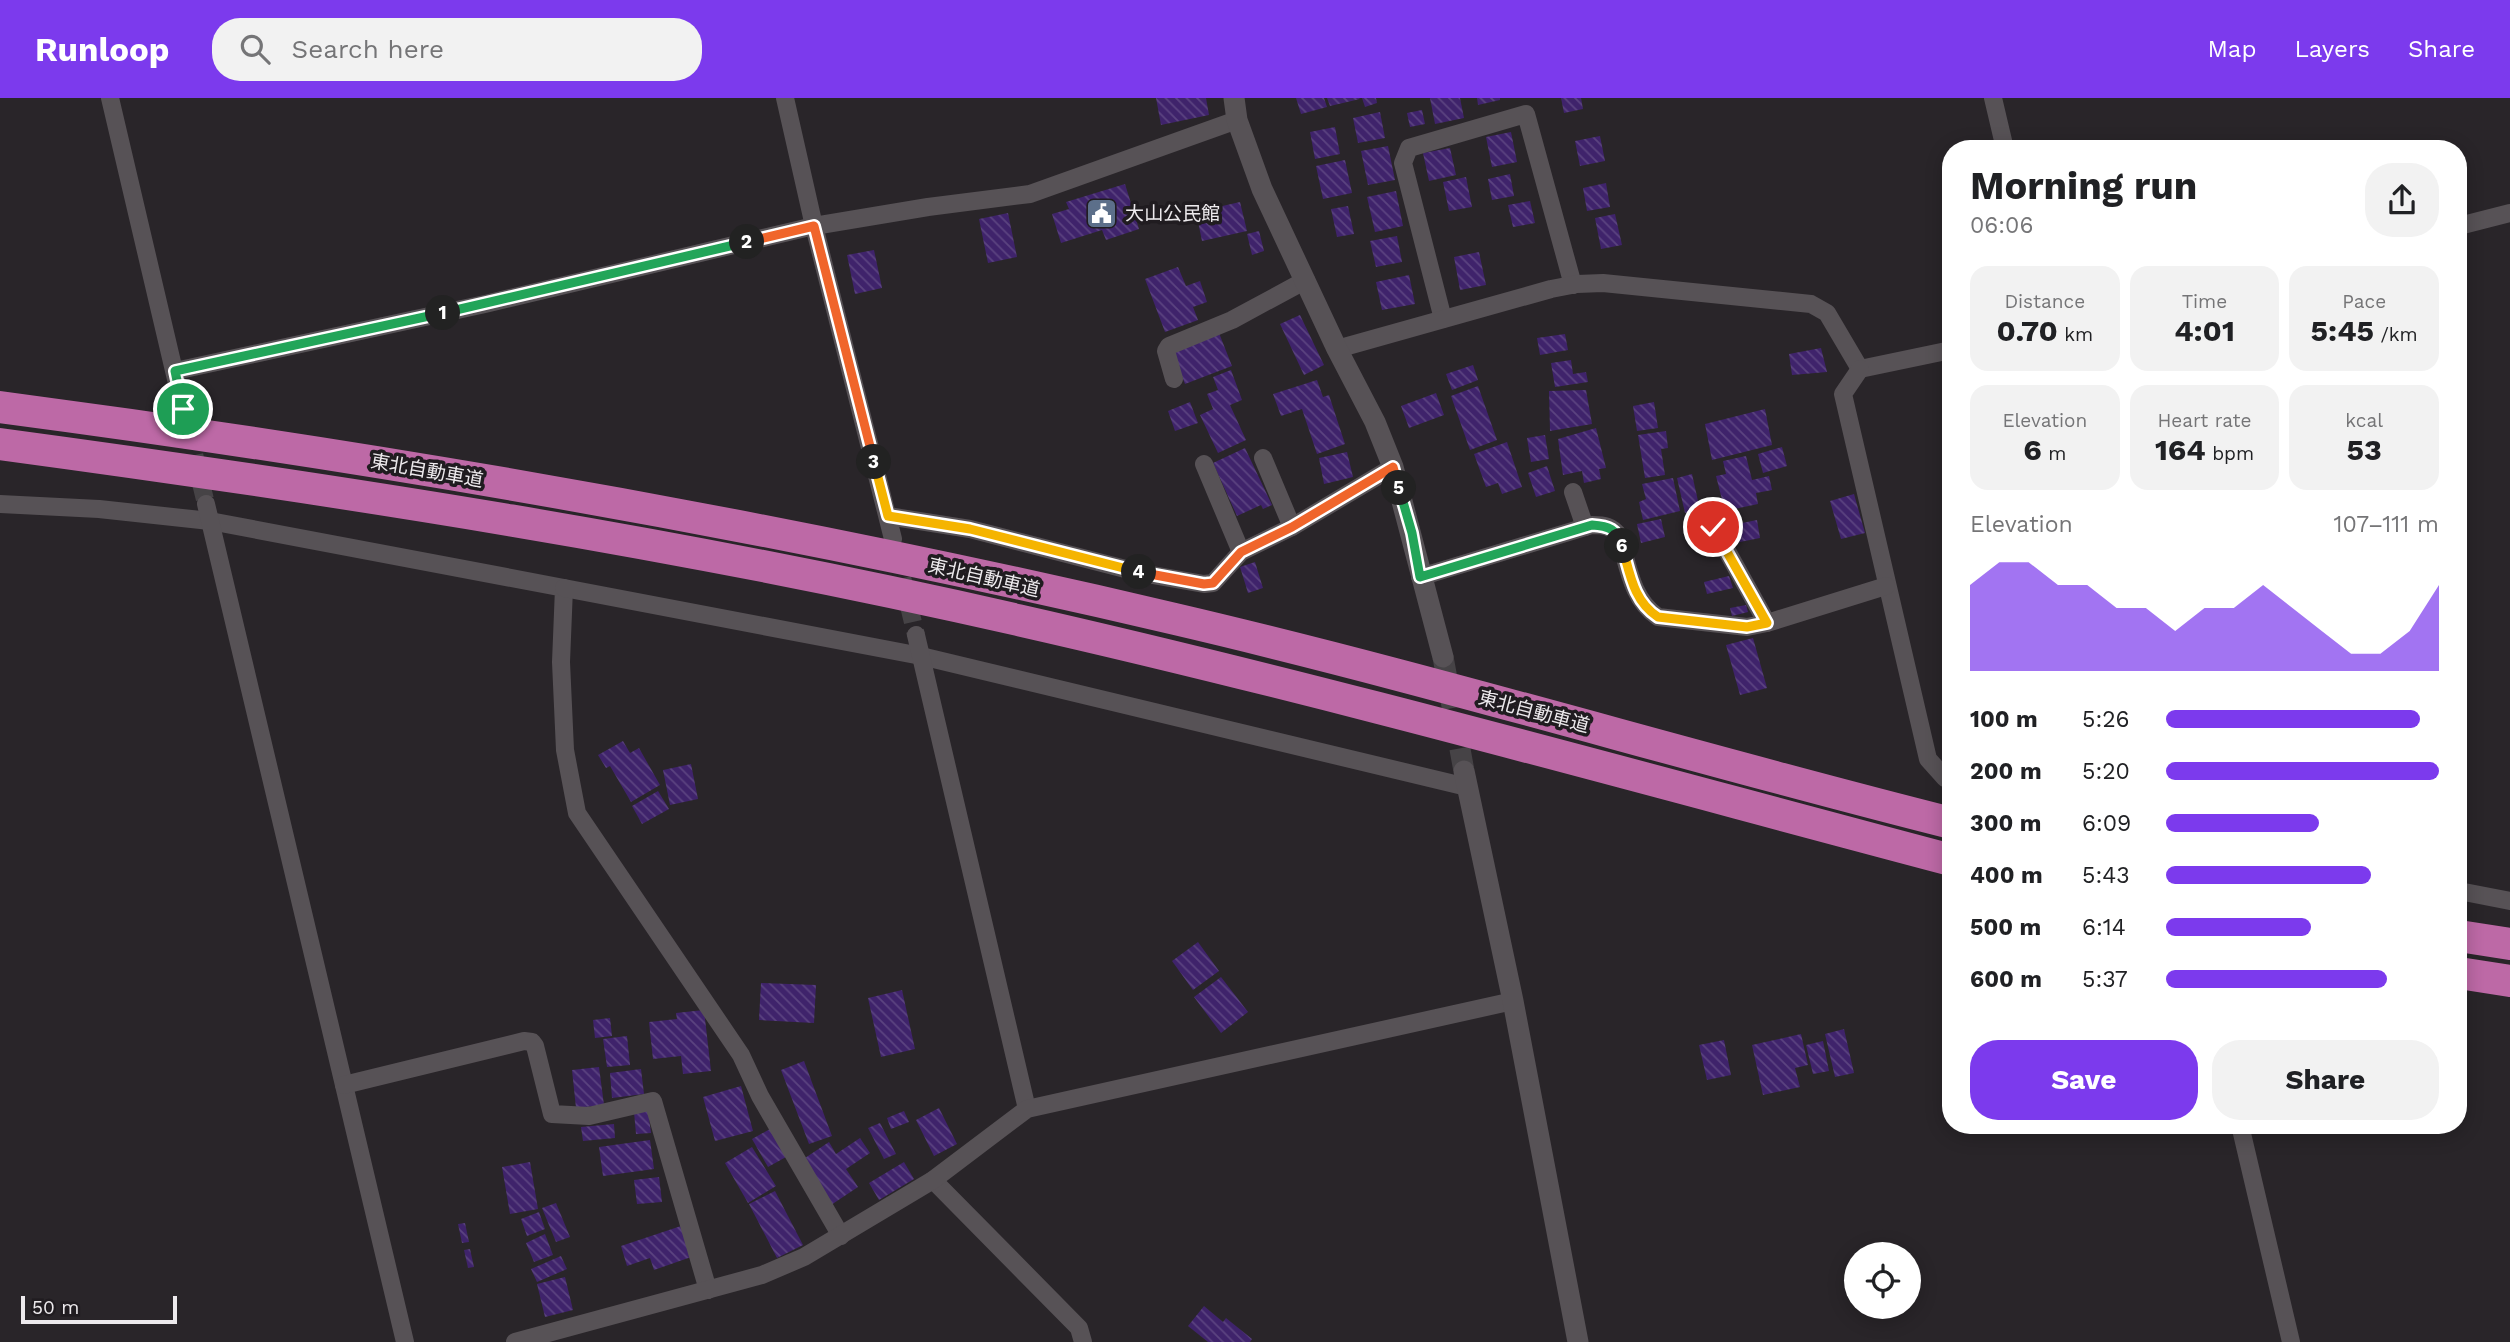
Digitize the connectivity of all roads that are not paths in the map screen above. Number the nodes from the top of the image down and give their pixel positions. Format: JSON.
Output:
{"nodes":[{"id":1,"x":110,"y":98,"type":"edge"},
{"id":2,"x":785,"y":98,"type":"edge"},
{"id":3,"x":1234,"y":98,"type":"edge"},
{"id":4,"x":1993,"y":98,"type":"edge"},
{"id":5,"x":1237,"y":120,"type":"junction"},
{"id":6,"x":2003,"y":140,"type":"edge"},
{"id":7,"x":2510,"y":213,"type":"edge"},
{"id":8,"x":2467,"y":224,"type":"edge"},
{"id":9,"x":814,"y":226,"type":"junction"},
{"id":10,"x":1306,"y":280,"type":"junction"},
{"id":11,"x":1573,"y":285,"type":"junction"},
{"id":12,"x":1444,"y":319,"type":"junction"},
{"id":13,"x":1337,"y":349,"type":"junction"},
{"id":14,"x":1942,"y":352,"type":"edge"},
{"id":15,"x":1860,"y":369,"type":"junction"},
{"id":16,"x":175,"y":371,"type":"junction"},
{"id":17,"x":1174,"y":379,"type":"dead end"},
{"id":18,"x":0,"y":407,"type":"edge"},
{"id":19,"x":183,"y":409,"type":"tunnel mouth"},
{"id":20,"x":0,"y":444,"type":"edge"},
{"id":21,"x":1263,"y":458,"type":"dead end"},
{"id":22,"x":1204,"y":464,"type":"dead end"},
{"id":23,"x":1393,"y":467,"type":"junction"},
{"id":24,"x":1573,"y":492,"type":"dead end"},
{"id":25,"x":0,"y":504,"type":"edge"},
{"id":26,"x":208,"y":513,"type":"junction"},
{"id":27,"x":888,"y":516,"type":"junction"},
{"id":28,"x":1292,"y":527,"type":"junction"},
{"id":29,"x":1585,"y":527,"type":"junction"},
{"id":30,"x":1713,"y":527,"type":"dead end"},
{"id":31,"x":893,"y":539,"type":"tunnel mouth"},
{"id":32,"x":1241,"y":552,"type":"junction"},
{"id":33,"x":1420,"y":577,"type":"junction"},
{"id":34,"x":1886,"y":586,"type":"junction"},
{"id":35,"x":564,"y":588,"type":"junction"},
{"id":36,"x":1767,"y":623,"type":"junction"},
{"id":37,"x":916,"y":635,"type":"tunnel mouth"},
{"id":38,"x":921,"y":656,"type":"junction"},
{"id":39,"x":1443,"y":657,"type":"tunnel mouth"},
{"id":40,"x":1942,"y":775,"type":"edge"},
{"id":41,"x":1466,"y":779,"type":"joint"},
{"id":42,"x":1942,"y":821,"type":"edge"},
{"id":43,"x":1942,"y":858,"type":"edge"},
{"id":44,"x":2467,"y":893,"type":"edge"},
{"id":45,"x":2510,"y":901,"type":"edge"},
{"id":46,"x":2467,"y":937,"type":"edge"},
{"id":47,"x":2510,"y":944,"type":"edge"},
{"id":48,"x":2467,"y":974,"type":"edge"},
{"id":49,"x":2510,"y":981,"type":"edge"},
{"id":50,"x":1513,"y":1001,"type":"junction"},
{"id":51,"x":344,"y":1085,"type":"junction"},
{"id":52,"x":1027,"y":1109,"type":"junction"},
{"id":53,"x":2242,"y":1134,"type":"edge"},
{"id":54,"x":933,"y":1180,"type":"junction"},
{"id":55,"x":841,"y":1236,"type":"junction"},
{"id":56,"x":708,"y":1290,"type":"junction"},
{"id":57,"x":405,"y":1342,"type":"edge"},
{"id":58,"x":515,"y":1342,"type":"edge"},
{"id":59,"x":1083,"y":1342,"type":"edge"},
{"id":60,"x":1578,"y":1342,"type":"edge"},
{"id":61,"x":2291,"y":1342,"type":"edge"}],
"edges":[{"from":1,"to":16,"type":"street"},
{"from":2,"to":9,"type":"street"},
{"from":3,"to":5,"type":"street"},
{"from":4,"to":6,"type":"street"},
{"from":5,"to":9,"type":"street"},
{"from":5,"to":10,"type":"street"},
{"from":7,"to":8,"type":"street"},
{"from":9,"to":16,"type":"street"},
{"from":9,"to":27,"type":"street"},
{"from":10,"to":13,"type":"street"},
{"from":10,"to":17,"type":"street"},
{"from":11,"to":12,"type":"street"},
{"from":11,"to":12,"type":"street"},
{"from":11,"to":15,"type":"street"},
{"from":12,"to":13,"type":"street"},
{"from":13,"to":23,"type":"street"},
{"from":14,"to":15,"type":"street"},
{"from":15,"to":34,"type":"street"},
{"from":16,"to":19,"type":"street"},
{"from":18,"to":42,"type":"highway","name":"東北自動車道"},
{"from":20,"to":43,"type":"highway","name":"東北自動車道"},
{"from":21,"to":28,"type":"street"},
{"from":22,"to":32,"type":"street"},
{"from":23,"to":28,"type":"street"},
{"from":23,"to":33,"type":"street"},
{"from":24,"to":29,"type":"street"},
{"from":25,"to":26,"type":"street"},
{"from":26,"to":35,"type":"street"},
{"from":26,"to":51,"type":"street"},
{"from":27,"to":31,"type":"street"},
{"from":27,"to":32,"type":"street"},
{"from":28,"to":32,"type":"street"},
{"from":29,"to":33,"type":"street"},
{"from":29,"to":36,"type":"street"},
{"from":30,"to":36,"type":"street"},
{"from":33,"to":39,"type":"street"},
{"from":34,"to":36,"type":"street"},
{"from":34,"to":40,"type":"street"},
{"from":35,"to":38,"type":"street"},
{"from":35,"to":55,"type":"street"},
{"from":37,"to":38,"type":"street"},
{"from":38,"to":41,"type":"street"},
{"from":38,"to":52,"type":"street"},
{"from":41,"to":50,"type":"street"},
{"from":44,"to":45,"type":"street"},
{"from":46,"to":47,"type":"highway"},
{"from":48,"to":49,"type":"highway"},
{"from":50,"to":52,"type":"street"},
{"from":50,"to":60,"type":"street"},
{"from":51,"to":56,"type":"street"},
{"from":51,"to":57,"type":"street"},
{"from":52,"to":54,"type":"street"},
{"from":53,"to":61,"type":"street"},
{"from":54,"to":55,"type":"street"},
{"from":54,"to":59,"type":"street"},
{"from":55,"to":56,"type":"street"},
{"from":56,"to":58,"type":"street"}]}
